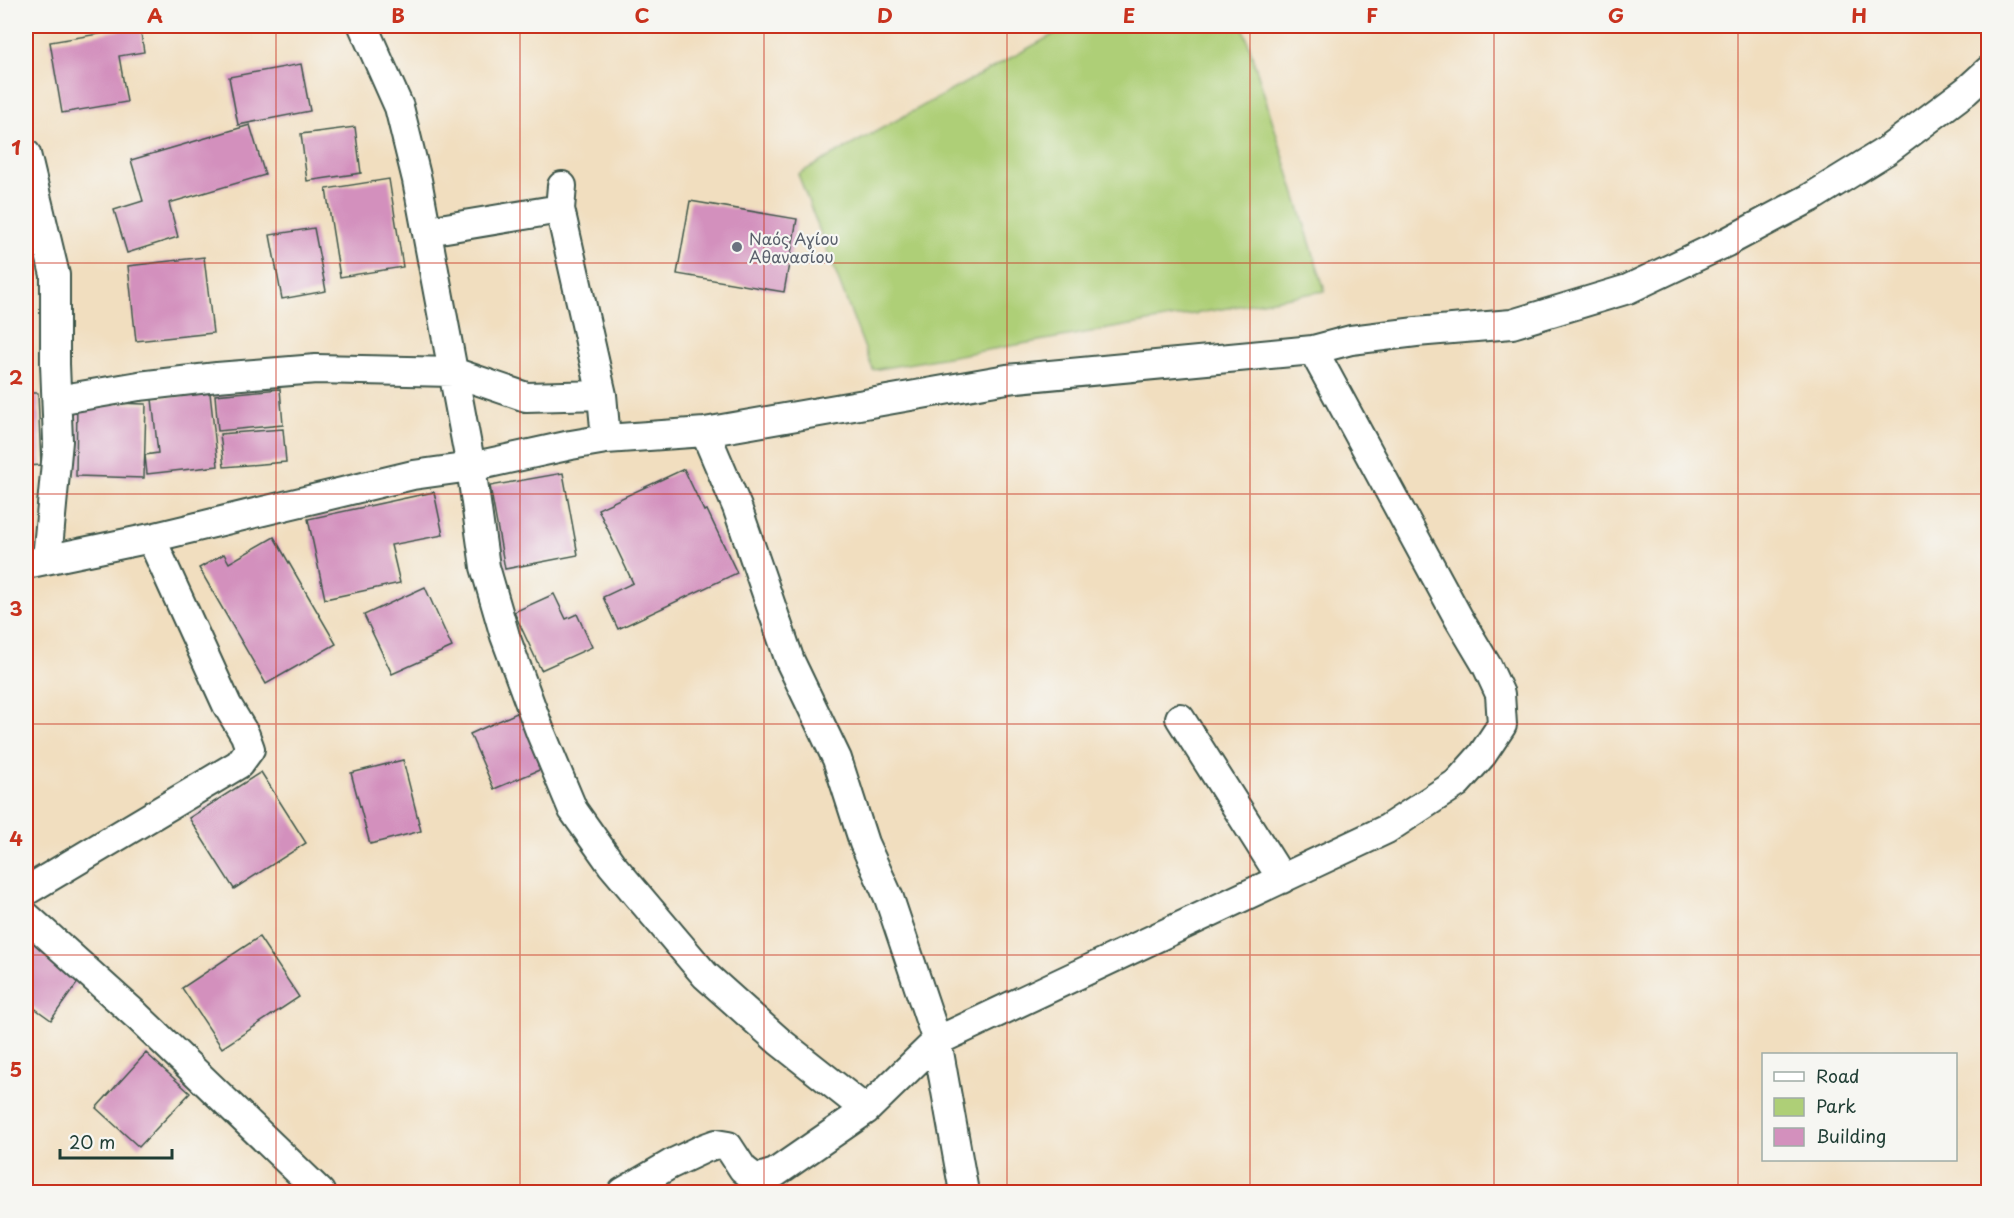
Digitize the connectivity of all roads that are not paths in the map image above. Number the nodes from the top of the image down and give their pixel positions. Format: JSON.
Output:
{"nodes":[{"id":1,"x":363,"y":26,"type":"edge"},
{"id":2,"x":1989,"y":71,"type":"edge"},
{"id":3,"x":26,"y":154,"type":"edge"},
{"id":4,"x":428,"y":231,"type":"junction"},
{"id":5,"x":1313,"y":350,"type":"junction"},
{"id":6,"x":453,"y":372,"type":"junction"},
{"id":7,"x":602,"y":395,"type":"junction"},
{"id":8,"x":57,"y":400,"type":"junction"},
{"id":9,"x":705,"y":432,"type":"junction"},
{"id":10,"x":606,"y":439,"type":"junction"},
{"id":11,"x":471,"y":467,"type":"junction"},
{"id":12,"x":152,"y":538,"type":"junction"},
{"id":13,"x":36,"y":561,"type":"edge"},
{"id":14,"x":1180,"y":718,"type":"dead end"},
{"id":15,"x":1282,"y":879,"type":"junction"},
{"id":16,"x":26,"y":891,"type":"edge"},
{"id":17,"x":26,"y":916,"type":"edge"},
{"id":18,"x":937,"y":1041,"type":"junction"},
{"id":19,"x":866,"y":1110,"type":"junction"},
{"id":20,"x":320,"y":1192,"type":"edge"},
{"id":21,"x":623,"y":1192,"type":"edge"},
{"id":22,"x":964,"y":1192,"type":"edge"}],
"edges":[{"from":1,"to":4,"type":"street"},
{"from":2,"to":5,"type":"street"},
{"from":3,"to":8,"type":"street"},
{"from":4,"to":6,"type":"street"},
{"from":4,"to":7,"type":"street"},
{"from":5,"to":9,"type":"street"},
{"from":5,"to":15,"type":"street"},
{"from":6,"to":7,"type":"street"},
{"from":6,"to":8,"type":"street"},
{"from":6,"to":11,"type":"street"},
{"from":7,"to":10,"type":"street"},
{"from":8,"to":13,"type":"street"},
{"from":9,"to":10,"type":"street"},
{"from":9,"to":18,"type":"street"},
{"from":10,"to":11,"type":"street"},
{"from":11,"to":12,"type":"street"},
{"from":11,"to":19,"type":"street"},
{"from":12,"to":13,"type":"street"},
{"from":12,"to":16,"type":"street"},
{"from":14,"to":15,"type":"street"},
{"from":15,"to":18,"type":"street"},
{"from":17,"to":20,"type":"street"},
{"from":18,"to":19,"type":"street"},
{"from":18,"to":22,"type":"street"},
{"from":19,"to":21,"type":"street"}]}
